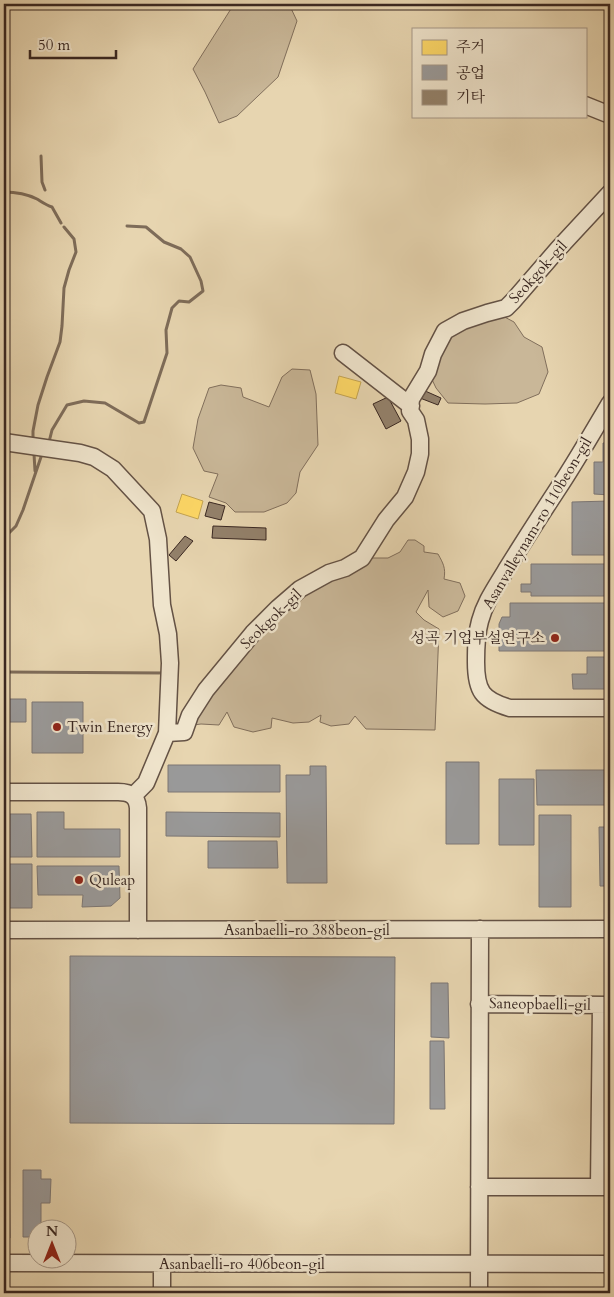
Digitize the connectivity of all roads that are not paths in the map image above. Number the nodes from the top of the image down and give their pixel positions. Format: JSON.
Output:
{"nodes":[{"id":1,"x":586,"y":105,"type":"edge"},
{"id":2,"x":610,"y":114,"type":"edge"},
{"id":3,"x":610,"y":193,"type":"edge"},
{"id":4,"x":343,"y":353,"type":"dead end"},
{"id":5,"x":610,"y":403,"type":"edge"},
{"id":6,"x":411,"y":406,"type":"junction"},
{"id":7,"x":4,"y":442,"type":"edge"},
{"id":8,"x":610,"y":708,"type":"edge"},
{"id":9,"x":167,"y":733,"type":"junction"},
{"id":10,"x":4,"y":792,"type":"edge"},
{"id":11,"x":134,"y":796,"type":"junction"},
{"id":12,"x":480,"y":929,"type":"junction"},
{"id":13,"x":610,"y":929,"type":"edge"},
{"id":14,"x":4,"y":930,"type":"edge"},
{"id":15,"x":138,"y":930,"type":"junction"},
{"id":16,"x":480,"y":1004,"type":"junction"},
{"id":17,"x":605,"y":1005,"type":"edge"},
{"id":18,"x":480,"y":1187,"type":"junction"},
{"id":19,"x":604,"y":1187,"type":"edge"},
{"id":20,"x":4,"y":1263,"type":"edge"},
{"id":21,"x":162,"y":1264,"type":"junction"},
{"id":22,"x":479,"y":1264,"type":"junction"},
{"id":23,"x":610,"y":1264,"type":"edge"},
{"id":24,"x":162,"y":1293,"type":"edge"},
{"id":25,"x":479,"y":1293,"type":"edge"}],
"edges":[{"from":1,"to":2,"type":"street"},
{"from":3,"to":6,"type":"street","name":"Seokgok-gil"},
{"from":4,"to":6,"type":"street"},
{"from":5,"to":8,"type":"street","name":"Asanvalleynam-ro 110beon-gil"},
{"from":6,"to":9,"type":"street","name":"Seokgok-gil"},
{"from":7,"to":9,"type":"street"},
{"from":9,"to":11,"type":"street"},
{"from":10,"to":11,"type":"street"},
{"from":11,"to":15,"type":"street"},
{"from":12,"to":13,"type":"street","name":"Asanbaelli-ro 388beon-gil"},
{"from":12,"to":15,"type":"street","name":"Asanbaelli-ro 388beon-gil"},
{"from":12,"to":16,"type":"street"},
{"from":14,"to":15,"type":"street","name":"Asanbaelli-ro 388beon-gil"},
{"from":16,"to":17,"type":"street","name":"Saneopbaelli-gil"},
{"from":16,"to":18,"type":"street"},
{"from":17,"to":19,"type":"street","name":"Saneopbaelli-gil"},
{"from":18,"to":19,"type":"street","name":"Saneopbaelli-gil"},
{"from":18,"to":22,"type":"street"},
{"from":20,"to":21,"type":"street","name":"Asanbaelli-ro 406beon-gil"},
{"from":21,"to":22,"type":"street","name":"Asanbaelli-ro 406beon-gil"},
{"from":21,"to":24,"type":"street"},
{"from":22,"to":23,"type":"street","name":"Asanbaelli-ro 406beon-gil"},
{"from":22,"to":25,"type":"street"}]}
